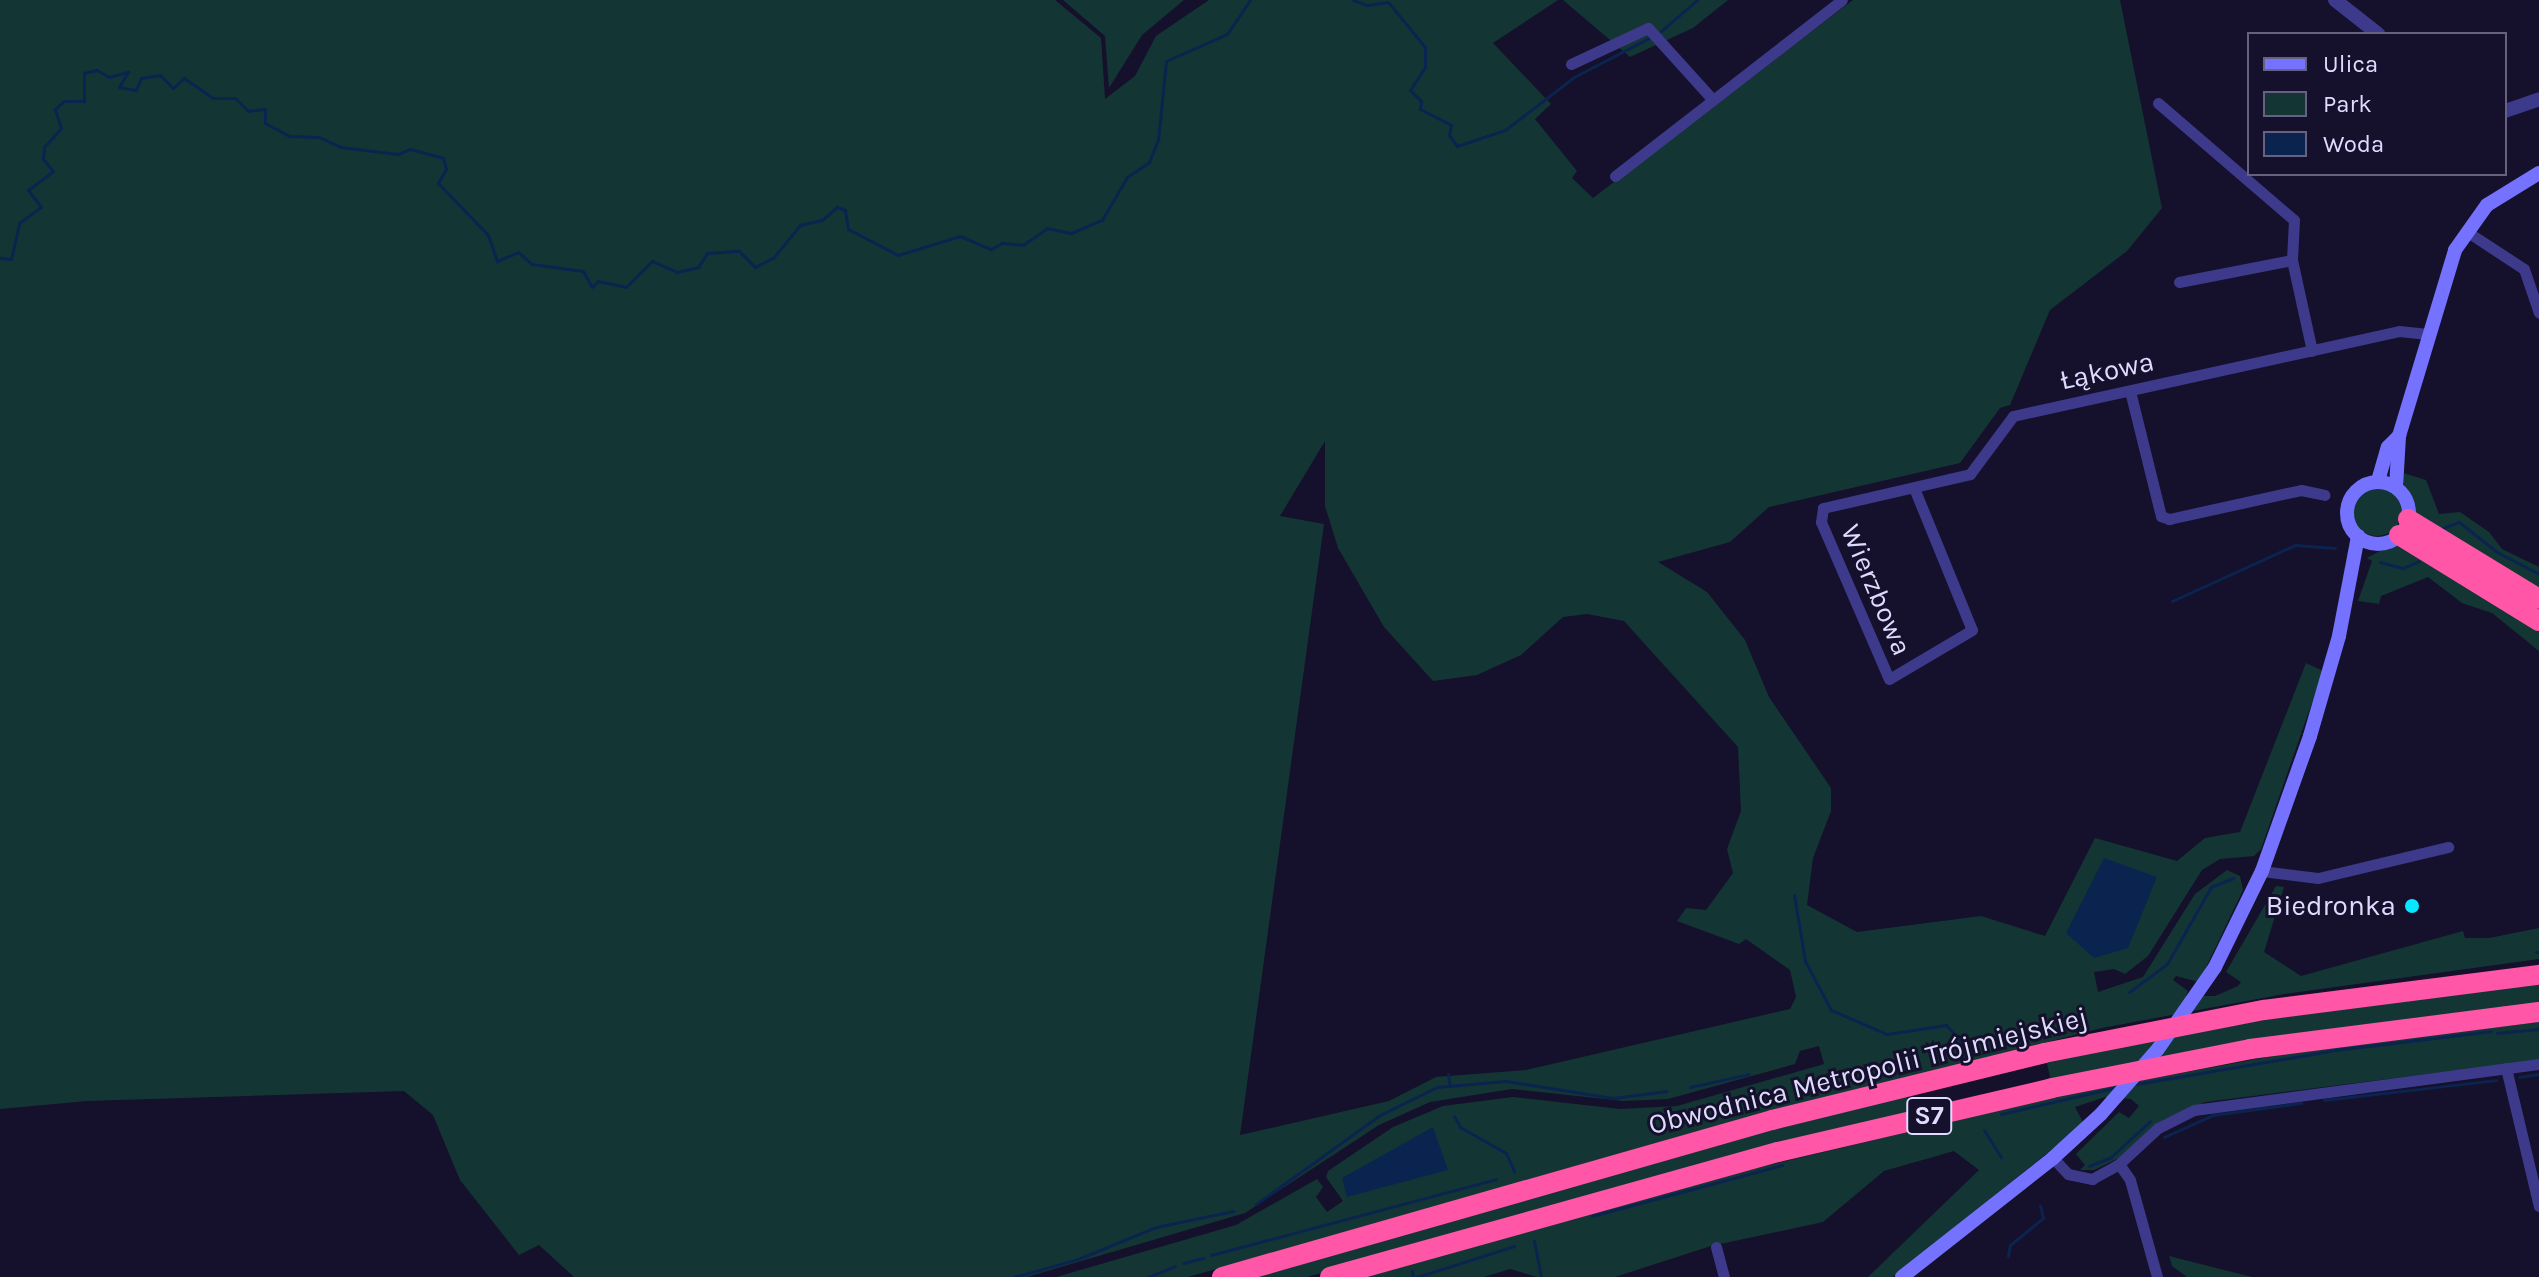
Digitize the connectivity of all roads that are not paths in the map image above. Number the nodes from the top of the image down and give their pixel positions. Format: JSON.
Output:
{"nodes":[{"id":1,"x":1842,"y":0,"type":"edge"},
{"id":2,"x":2335,"y":0,"type":"edge"},
{"id":3,"x":2375,"y":32,"type":"edge"},
{"id":4,"x":1571,"y":64,"type":"dead end"},
{"id":5,"x":2539,"y":99,"type":"edge"},
{"id":6,"x":1713,"y":100,"type":"junction"},
{"id":7,"x":2158,"y":103,"type":"dead end"},
{"id":8,"x":2507,"y":110,"type":"edge"},
{"id":9,"x":2539,"y":173,"type":"edge"},
{"id":10,"x":2247,"y":175,"type":"edge"},
{"id":11,"x":1615,"y":176,"type":"dead end"},
{"id":12,"x":2248,"y":176,"type":"edge"},
{"id":13,"x":2466,"y":231,"type":"junction"},
{"id":14,"x":2292,"y":260,"type":"junction"},
{"id":15,"x":2179,"y":282,"type":"dead end"},
{"id":16,"x":2539,"y":313,"type":"edge"},
{"id":17,"x":2430,"y":334,"type":"junction"},
{"id":18,"x":2312,"y":351,"type":"junction"},
{"id":19,"x":2130,"y":391,"type":"junction"},
{"id":20,"x":2399,"y":436,"type":"junction"},
{"id":21,"x":2378,"y":481,"type":"junction"},
{"id":22,"x":2396,"y":487,"type":"junction"},
{"id":23,"x":1914,"y":488,"type":"junction"},
{"id":24,"x":2324,"y":495,"type":"dead end"},
{"id":25,"x":1823,"y":508,"type":"joint"},
{"id":26,"x":2404,"y":527,"type":"junction"},
{"id":27,"x":2364,"y":540,"type":"junction"},
{"id":28,"x":2539,"y":599,"type":"edge"},
{"id":29,"x":2539,"y":621,"type":"edge"},
{"id":30,"x":2448,"y":847,"type":"dead end"},
{"id":31,"x":2262,"y":871,"type":"junction"},
{"id":32,"x":2539,"y":966,"type":"edge"},
{"id":33,"x":2539,"y":975,"type":"edge"},
{"id":34,"x":2499,"y":979,"type":"junction"},
{"id":35,"x":2539,"y":1012,"type":"edge"},
{"id":36,"x":2539,"y":1064,"type":"edge"},
{"id":37,"x":2506,"y":1068,"type":"junction"},
{"id":38,"x":2053,"y":1158,"type":"junction"},
{"id":39,"x":2119,"y":1164,"type":"junction"},
{"id":40,"x":2539,"y":1206,"type":"edge"},
{"id":41,"x":1716,"y":1247,"type":"dead end"},
{"id":42,"x":1222,"y":1277,"type":"edge"},
{"id":43,"x":1330,"y":1277,"type":"edge"},
{"id":44,"x":1724,"y":1277,"type":"edge"},
{"id":45,"x":1902,"y":1277,"type":"edge"},
{"id":46,"x":2157,"y":1277,"type":"edge"}],
"edges":[{"from":1,"to":6,"type":"street"},
{"from":2,"to":3,"type":"street"},
{"from":4,"to":6,"type":"street"},
{"from":5,"to":8,"type":"street"},
{"from":6,"to":11,"type":"street"},
{"from":7,"to":10,"type":"street"},
{"from":9,"to":13,"type":"main road"},
{"from":12,"to":14,"type":"street"},
{"from":13,"to":16,"type":"street"},
{"from":13,"to":17,"type":"main road"},
{"from":14,"to":15,"type":"street"},
{"from":14,"to":18,"type":"street"},
{"from":17,"to":18,"type":"street","name":"Łąkowa"},
{"from":17,"to":20,"type":"main road"},
{"from":18,"to":19,"type":"street","name":"Łąkowa"},
{"from":19,"to":23,"type":"street","name":"Łąkowa"},
{"from":19,"to":24,"type":"street"},
{"from":20,"to":21,"type":"main road"},
{"from":20,"to":22,"type":"main road"},
{"from":21,"to":22,"type":"main road"},
{"from":21,"to":27,"type":"main road"},
{"from":22,"to":26,"type":"main road"},
{"from":23,"to":25,"type":"street","name":"Łąkowa"},
{"from":23,"to":25,"type":"street","name":"Wierzbowa"},
{"from":26,"to":27,"type":"main road"},
{"from":26,"to":28,"type":"highway"},
{"from":26,"to":29,"type":"highway"},
{"from":27,"to":31,"type":"main road"},
{"from":30,"to":31,"type":"street"},
{"from":31,"to":38,"type":"main road"},
{"from":32,"to":34,"type":"highway"},
{"from":33,"to":34,"type":"highway","name":"Obwodnica Metropolii Trójmiejskiej","number":"S7"},
{"from":34,"to":42,"type":"highway","name":"Obwodnica Metropolii Trójmiejskiej","number":"S7"},
{"from":35,"to":43,"type":"highway","name":"Obwodnica Metropolii Trójmiejskiej","number":"S7"},
{"from":36,"to":37,"type":"street"},
{"from":37,"to":39,"type":"street"},
{"from":37,"to":40,"type":"street"},
{"from":38,"to":39,"type":"street"},
{"from":38,"to":45,"type":"main road"},
{"from":39,"to":46,"type":"street"},
{"from":41,"to":44,"type":"street"}]}
